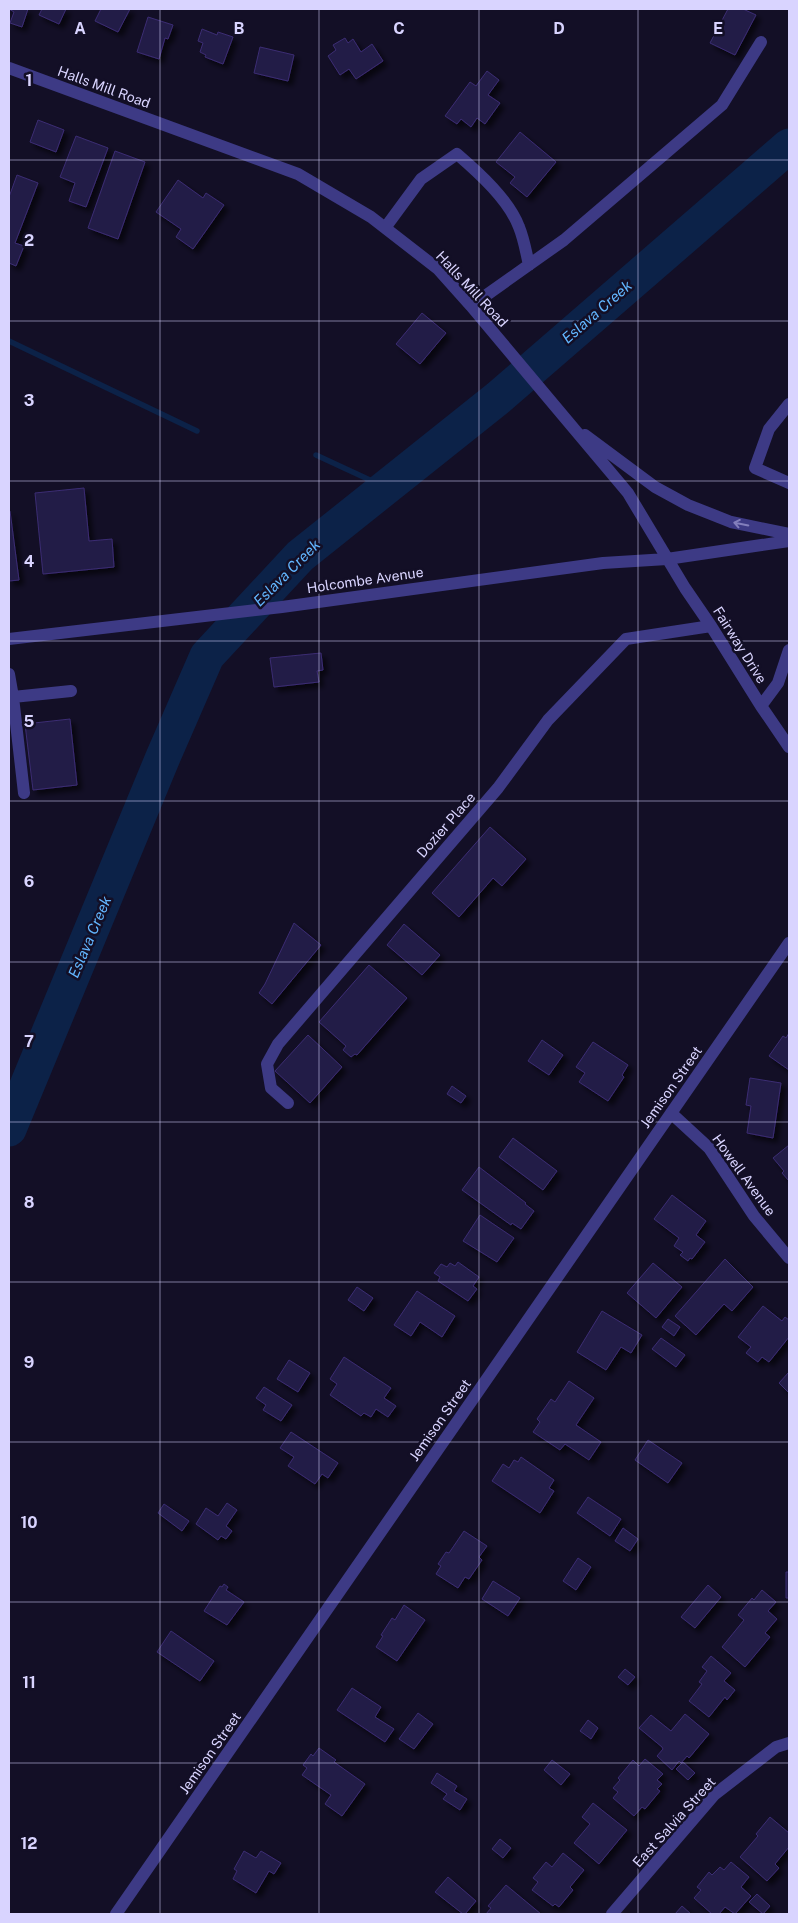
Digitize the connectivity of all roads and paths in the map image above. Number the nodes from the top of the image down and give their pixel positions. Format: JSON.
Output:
{"nodes":[{"id":1,"x":761,"y":42,"type":"dead end"},
{"id":2,"x":9,"y":68,"type":"edge"},
{"id":3,"x":385,"y":228,"type":"junction"},
{"id":4,"x":529,"y":265,"type":"junction"},
{"id":5,"x":471,"y":306,"type":"junction"},
{"id":6,"x":789,"y":404,"type":"edge"},
{"id":7,"x":566,"y":421,"type":"junction"},
{"id":8,"x":789,"y":482,"type":"edge"},
{"id":9,"x":789,"y":534,"type":"edge"},
{"id":10,"x":789,"y":542,"type":"edge"},
{"id":11,"x":667,"y":558,"type":"junction"},
{"id":12,"x":711,"y":626,"type":"junction"},
{"id":13,"x":9,"y":639,"type":"edge"},
{"id":14,"x":789,"y":650,"type":"edge"},
{"id":15,"x":9,"y":674,"type":"edge"},
{"id":16,"x":71,"y":691,"type":"dead end"},
{"id":17,"x":12,"y":697,"type":"junction"},
{"id":18,"x":761,"y":706,"type":"junction"},
{"id":19,"x":789,"y":747,"type":"edge"},
{"id":20,"x":24,"y":793,"type":"dead end"},
{"id":21,"x":789,"y":942,"type":"edge"},
{"id":22,"x":288,"y":1103,"type":"dead end"},
{"id":23,"x":670,"y":1113,"type":"junction"},
{"id":24,"x":789,"y":1258,"type":"edge"},
{"id":25,"x":789,"y":1743,"type":"edge"},
{"id":26,"x":116,"y":1914,"type":"edge"},
{"id":27,"x":612,"y":1914,"type":"edge"}],
"edges":[{"from":1,"to":4,"type":"street"},
{"from":2,"to":3,"type":"street","name":"Halls Mill Road"},
{"from":3,"to":4,"type":"street"},
{"from":3,"to":5,"type":"street","name":"Halls Mill Road"},
{"from":4,"to":5,"type":"street"},
{"from":5,"to":7,"type":"street","name":"Halls Mill Road"},
{"from":6,"to":8,"type":"street"},
{"from":9,"to":7,"type":"street","one_way":true},
{"from":7,"to":11,"type":"street","name":"Halls Mill Road"},
{"from":10,"to":11,"type":"street"},
{"from":11,"to":12,"type":"street","name":"Fairway Drive"},
{"from":11,"to":13,"type":"street","name":"Holcombe Avenue"},
{"from":12,"to":18,"type":"street","name":"Fairway Drive"},
{"from":12,"to":22,"type":"street","name":"Dozier Place"},
{"from":14,"to":18,"type":"street"},
{"from":15,"to":17,"type":"street"},
{"from":16,"to":17,"type":"street"},
{"from":17,"to":20,"type":"street"},
{"from":18,"to":19,"type":"street","name":"Fairway Drive"},
{"from":21,"to":23,"type":"street","name":"Jemison Street"},
{"from":23,"to":24,"type":"street","name":"Howell Avenue"},
{"from":23,"to":26,"type":"street","name":"Jemison Street"},
{"from":25,"to":27,"type":"street","name":"East Salvia Street"}]}
